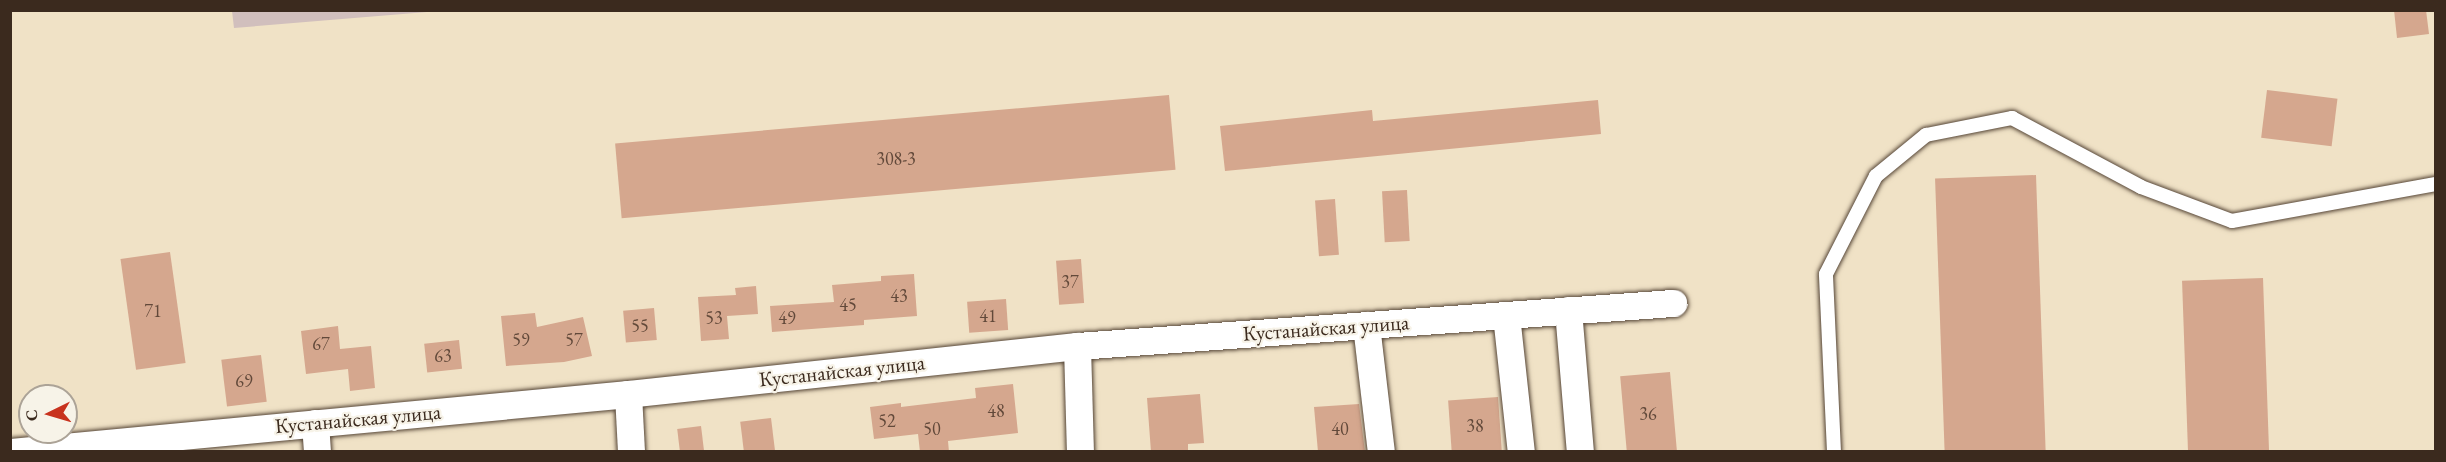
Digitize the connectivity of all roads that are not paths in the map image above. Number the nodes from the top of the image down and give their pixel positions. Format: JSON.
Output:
{"nodes":[{"id":1,"x":2436,"y":184,"type":"edge"},
{"id":2,"x":1673,"y":303,"type":"dead end"},
{"id":3,"x":1568,"y":310,"type":"junction"},
{"id":4,"x":1506,"y":315,"type":"junction"},
{"id":5,"x":1366,"y":325,"type":"junction"},
{"id":6,"x":1077,"y":346,"type":"junction"},
{"id":7,"x":628,"y":394,"type":"junction"},
{"id":8,"x":315,"y":423,"type":"junction"},
{"id":9,"x":12,"y":452,"type":"edge"},
{"id":10,"x":317,"y":452,"type":"edge"},
{"id":11,"x":631,"y":452,"type":"edge"},
{"id":12,"x":1080,"y":452,"type":"edge"},
{"id":13,"x":1381,"y":452,"type":"edge"},
{"id":14,"x":1521,"y":452,"type":"edge"},
{"id":15,"x":1580,"y":452,"type":"edge"},
{"id":16,"x":1834,"y":452,"type":"edge"}],
"edges":[{"from":1,"to":16,"type":"lane"},
{"from":2,"to":3,"type":"street","name":"Кустанайская улица"},
{"from":3,"to":4,"type":"street","name":"Кустанайская улица"},
{"from":3,"to":15,"type":"street"},
{"from":4,"to":5,"type":"street","name":"Кустанайская улица"},
{"from":4,"to":14,"type":"street"},
{"from":5,"to":6,"type":"street","name":"Кустанайская улица"},
{"from":5,"to":13,"type":"street"},
{"from":6,"to":7,"type":"street","name":"Кустанайская улица"},
{"from":6,"to":12,"type":"street"},
{"from":7,"to":8,"type":"street","name":"Кустанайская улица"},
{"from":7,"to":11,"type":"street"},
{"from":8,"to":9,"type":"street","name":"Кустанайская улица"},
{"from":8,"to":10,"type":"street"}]}
